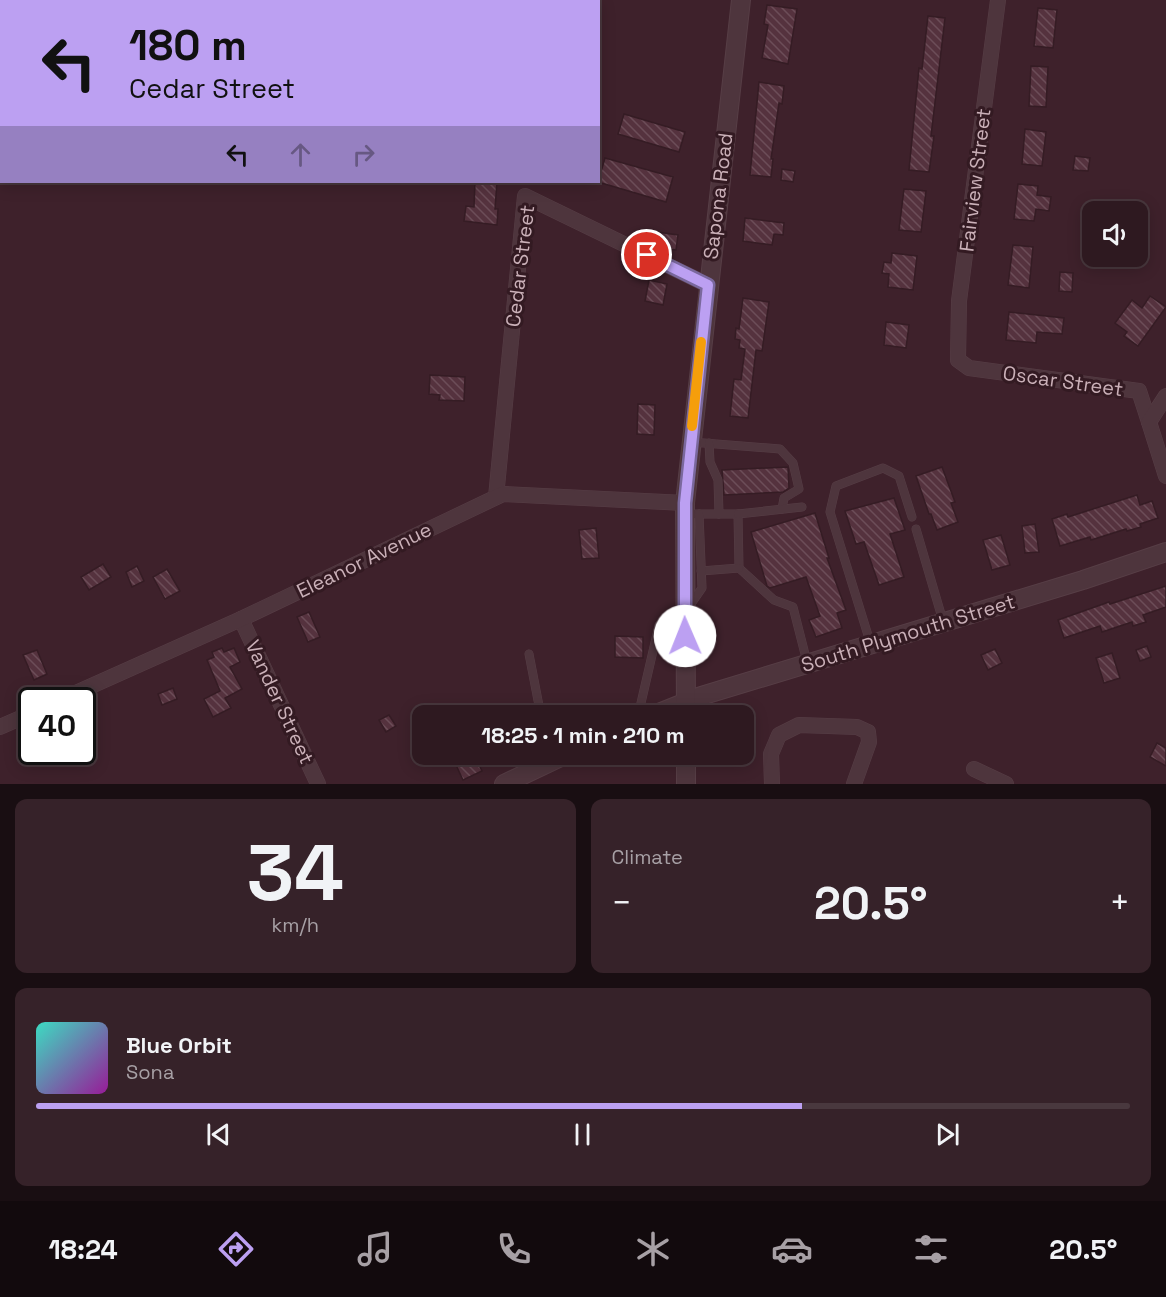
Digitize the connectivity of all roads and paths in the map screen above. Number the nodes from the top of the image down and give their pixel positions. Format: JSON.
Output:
{"nodes":[{"id":1,"x":741,"y":0,"type":"edge"},
{"id":2,"x":998,"y":0,"type":"edge"},
{"id":3,"x":708,"y":285,"type":"junction"},
{"id":4,"x":958,"y":360,"type":"joint"},
{"id":5,"x":1166,"y":396,"type":"edge"},
{"id":6,"x":1149,"y":422,"type":"junction"},
{"id":7,"x":690,"y":442,"type":"junction"},
{"id":8,"x":709,"y":443,"type":"junction"},
{"id":9,"x":1166,"y":476,"type":"edge"},
{"id":10,"x":496,"y":497,"type":"junction"},
{"id":11,"x":802,"y":507,"type":"dead end"},
{"id":12,"x":782,"y":509,"type":"junction"},
{"id":13,"x":689,"y":511,"type":"junction"},
{"id":14,"x":719,"y":514,"type":"junction"},
{"id":15,"x":738,"y":514,"type":"junction"},
{"id":16,"x":912,"y":517,"type":"dead end"},
{"id":17,"x":916,"y":529,"type":"dead end"},
{"id":18,"x":1166,"y":552,"type":"edge"},
{"id":19,"x":740,"y":568,"type":"junction"},
{"id":20,"x":701,"y":571,"type":"junction"},
{"id":21,"x":684,"y":614,"type":"junction"},
{"id":22,"x":241,"y":619,"type":"junction"},
{"id":23,"x":943,"y":622,"type":"junction"},
{"id":24,"x":871,"y":645,"type":"junction"},
{"id":25,"x":529,"y":654,"type":"dead end"},
{"id":26,"x":808,"y":664,"type":"junction"},
{"id":27,"x":89,"y":687,"type":"edge"},
{"id":28,"x":539,"y":705,"type":"edge"},
{"id":29,"x":641,"y":705,"type":"edge"},
{"id":30,"x":686,"y":705,"type":"edge"},
{"id":31,"x":697,"y":705,"type":"edge"},
{"id":32,"x":18,"y":719,"type":"edge"},
{"id":33,"x":0,"y":727,"type":"edge"},
{"id":34,"x":537,"y":765,"type":"edge"},
{"id":35,"x":686,"y":765,"type":"edge"},
{"id":36,"x":974,"y":769,"type":"dead end"},
{"id":37,"x":318,"y":784,"type":"edge"},
{"id":38,"x":504,"y":784,"type":"edge"},
{"id":39,"x":686,"y":784,"type":"edge"},
{"id":40,"x":772,"y":784,"type":"edge"},
{"id":41,"x":854,"y":784,"type":"edge"},
{"id":42,"x":1006,"y":784,"type":"edge"}],
"edges":[{"from":1,"to":3,"type":"street","name":"Sapona Road"},
{"from":2,"to":4,"type":"street","name":"Fairview Street"},
{"from":3,"to":7,"type":"street","name":"Sapona Road"},
{"from":3,"to":10,"type":"street","name":"Cedar Street"},
{"from":4,"to":6,"type":"street","name":"Oscar Street"},
{"from":5,"to":6,"type":"street"},
{"from":6,"to":9,"type":"street"},
{"from":7,"to":8,"type":"lane"},
{"from":7,"to":13,"type":"street","name":"Sapona Road"},
{"from":8,"to":12,"type":"lane"},
{"from":8,"to":14,"type":"lane"},
{"from":10,"to":13,"type":"street","name":"Eleanor Avenue"},
{"from":10,"to":22,"type":"street","name":"Eleanor Avenue"},
{"from":11,"to":12,"type":"lane"},
{"from":12,"to":15,"type":"lane"},
{"from":13,"to":14,"type":"lane"},
{"from":13,"to":20,"type":"lane"},
{"from":13,"to":21,"type":"street","name":"Sapona Road"},
{"from":14,"to":15,"type":"lane"},
{"from":15,"to":19,"type":"lane"},
{"from":16,"to":24,"type":"lane"},
{"from":17,"to":23,"type":"lane"},
{"from":18,"to":23,"type":"street","name":"South Plymouth Street"},
{"from":19,"to":20,"type":"lane"},
{"from":19,"to":26,"type":"lane"},
{"from":20,"to":21,"type":"lane"},
{"from":21,"to":29,"type":"lane"},
{"from":21,"to":30,"type":"street","name":"Sapona Road"},
{"from":22,"to":27,"type":"street","name":"Eleanor Avenue"},
{"from":22,"to":37,"type":"street","name":"Vander Street"},
{"from":23,"to":24,"type":"street","name":"South Plymouth Street"},
{"from":24,"to":26,"type":"street","name":"South Plymouth Street"},
{"from":25,"to":28,"type":"lane"},
{"from":26,"to":31,"type":"street","name":"South Plymouth Street"},
{"from":32,"to":33,"type":"street"},
{"from":34,"to":38,"type":"street"},
{"from":35,"to":39,"type":"street"},
{"from":36,"to":42,"type":"street"},
{"from":40,"to":41,"type":"street"}]}
